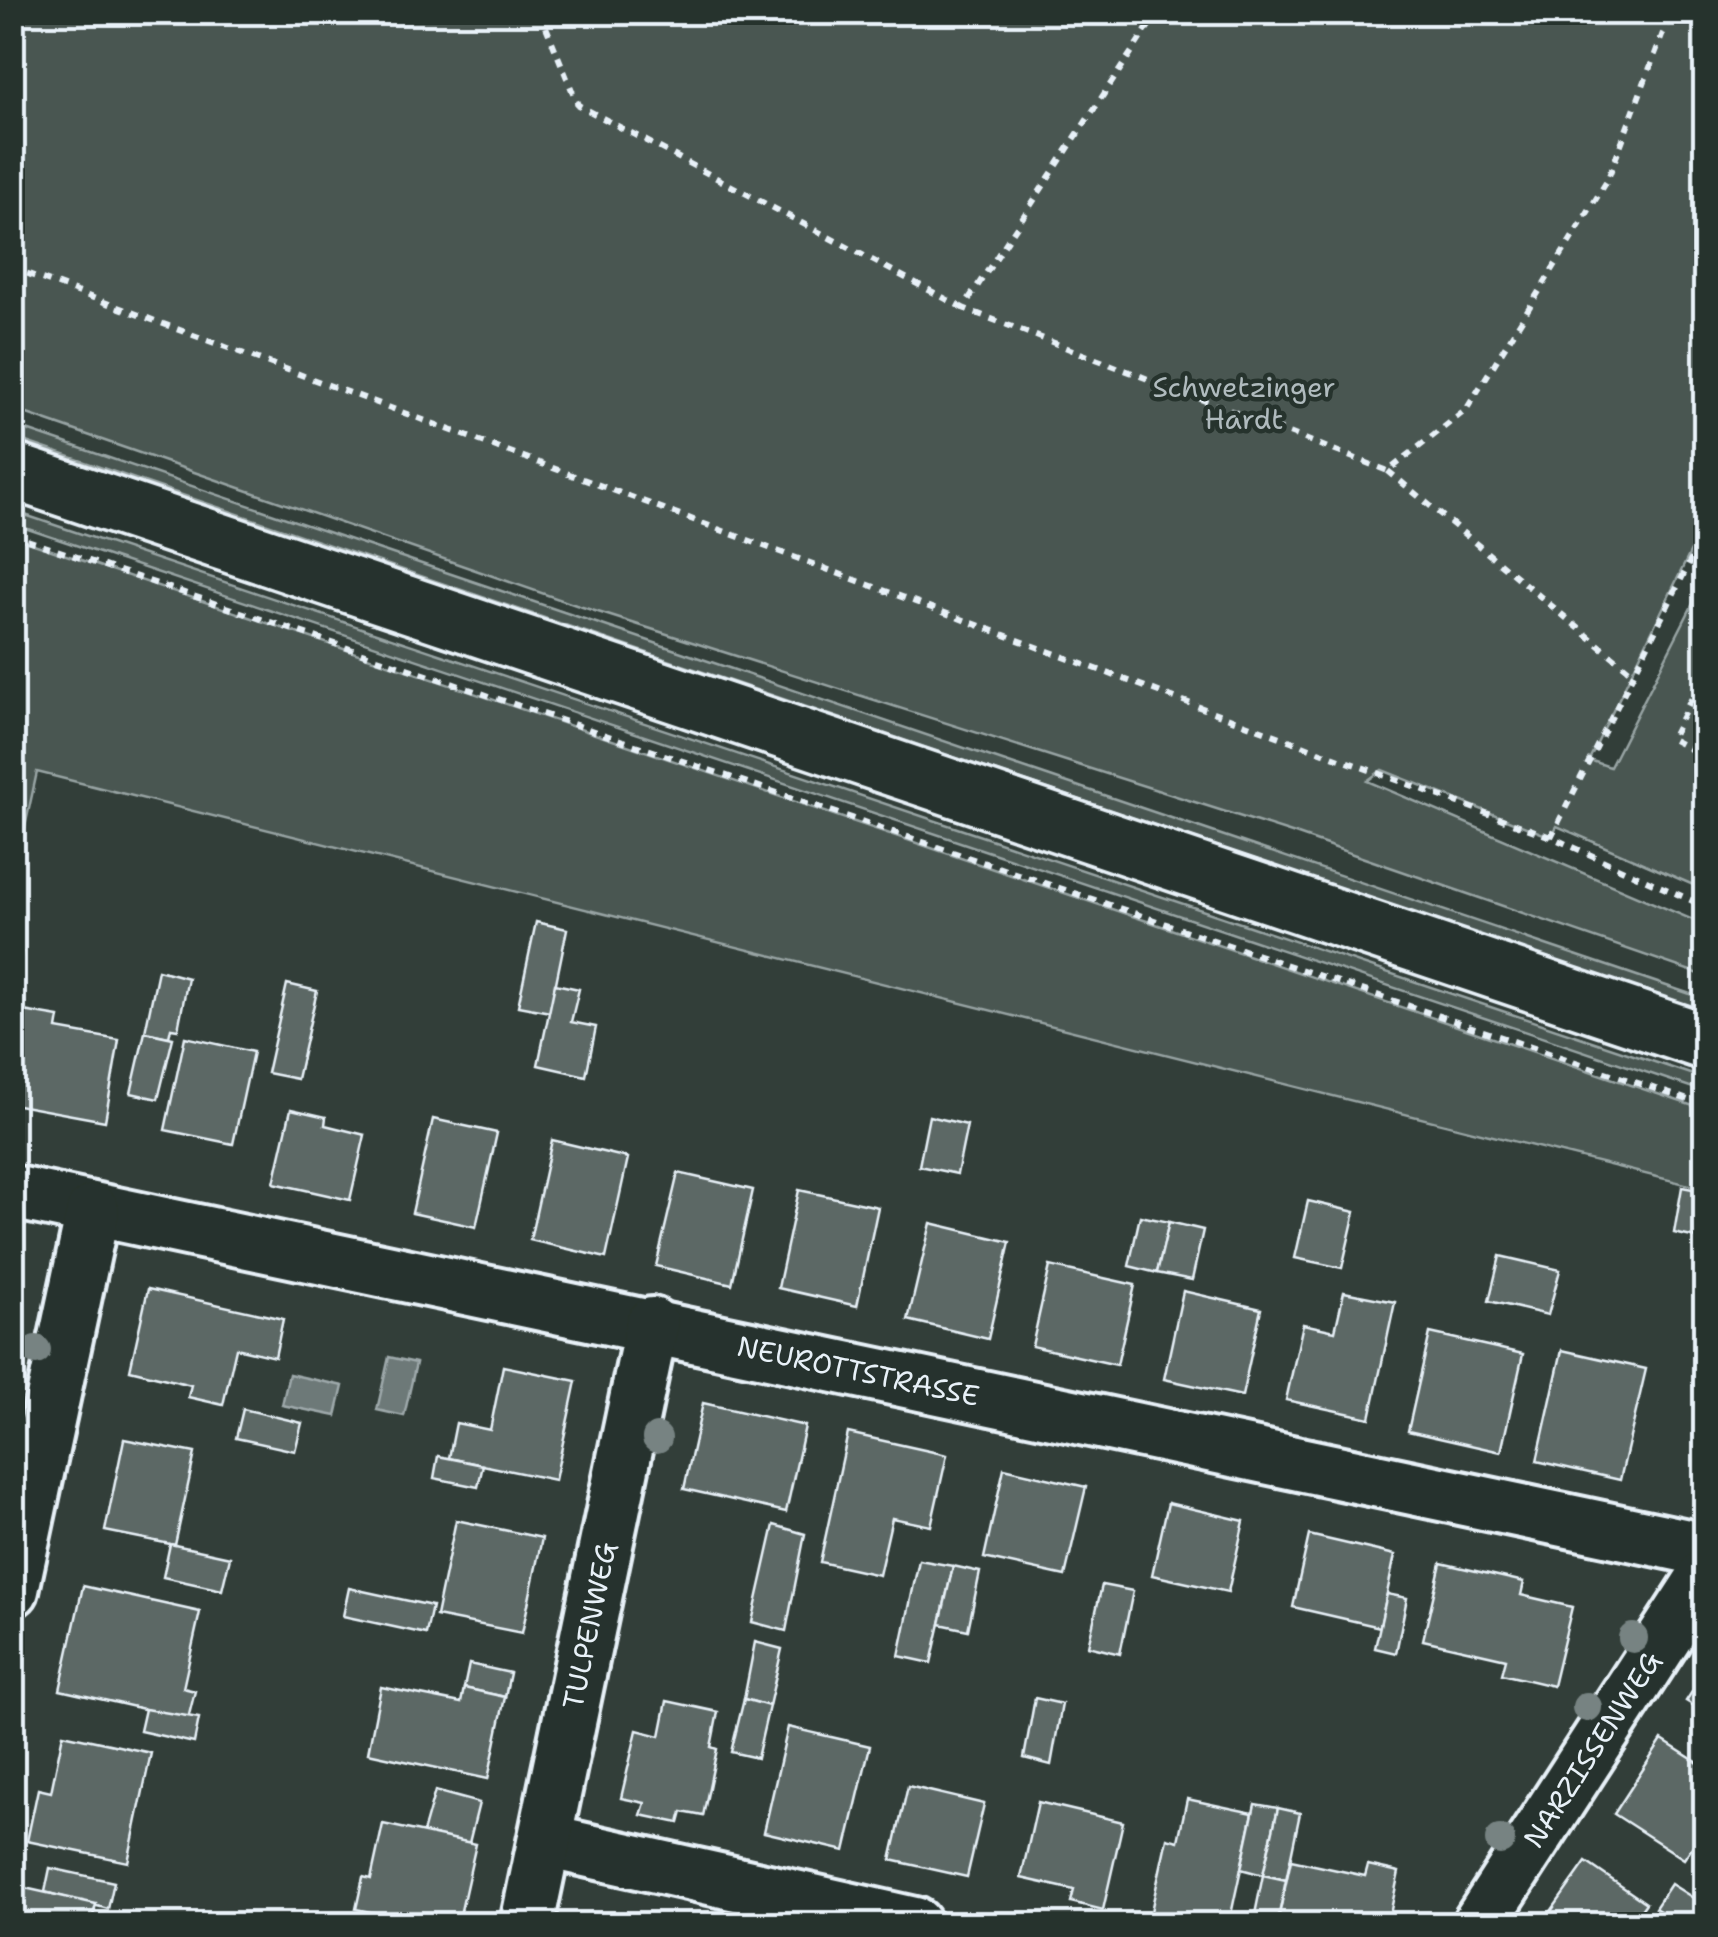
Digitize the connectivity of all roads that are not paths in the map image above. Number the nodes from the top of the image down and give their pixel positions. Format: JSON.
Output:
{"nodes":[{"id":1,"x":12,"y":470,"type":"edge"},
{"id":2,"x":1700,"y":1040,"type":"edge"},
{"id":3,"x":12,"y":1192,"type":"edge"},
{"id":4,"x":94,"y":1211,"type":"junction"},
{"id":5,"x":652,"y":1324,"type":"junction"},
{"id":6,"x":1706,"y":1550,"type":"edge"},
{"id":7,"x":1706,"y":1574,"type":"edge"},
{"id":8,"x":12,"y":1590,"type":"edge"},
{"id":9,"x":546,"y":1840,"type":"junction"},
{"id":10,"x":527,"y":1924,"type":"edge"},
{"id":11,"x":915,"y":1924,"type":"edge"},
{"id":12,"x":1479,"y":1924,"type":"edge"}],
"edges":[{"from":1,"to":2,"type":"street"},
{"from":3,"to":4,"type":"street","name":"NEUROTTSTRASSE"},
{"from":4,"to":5,"type":"street","name":"NEUROTTSTRASSE"},
{"from":4,"to":8,"type":"street"},
{"from":5,"to":6,"type":"street","name":"NEUROTTSTRASSE"},
{"from":5,"to":9,"type":"street","name":"TULPENWEG"},
{"from":7,"to":12,"type":"street","name":"NARZISSENWEG"},
{"from":9,"to":10,"type":"street","name":"TULPENWEG"},
{"from":9,"to":11,"type":"street"}]}
